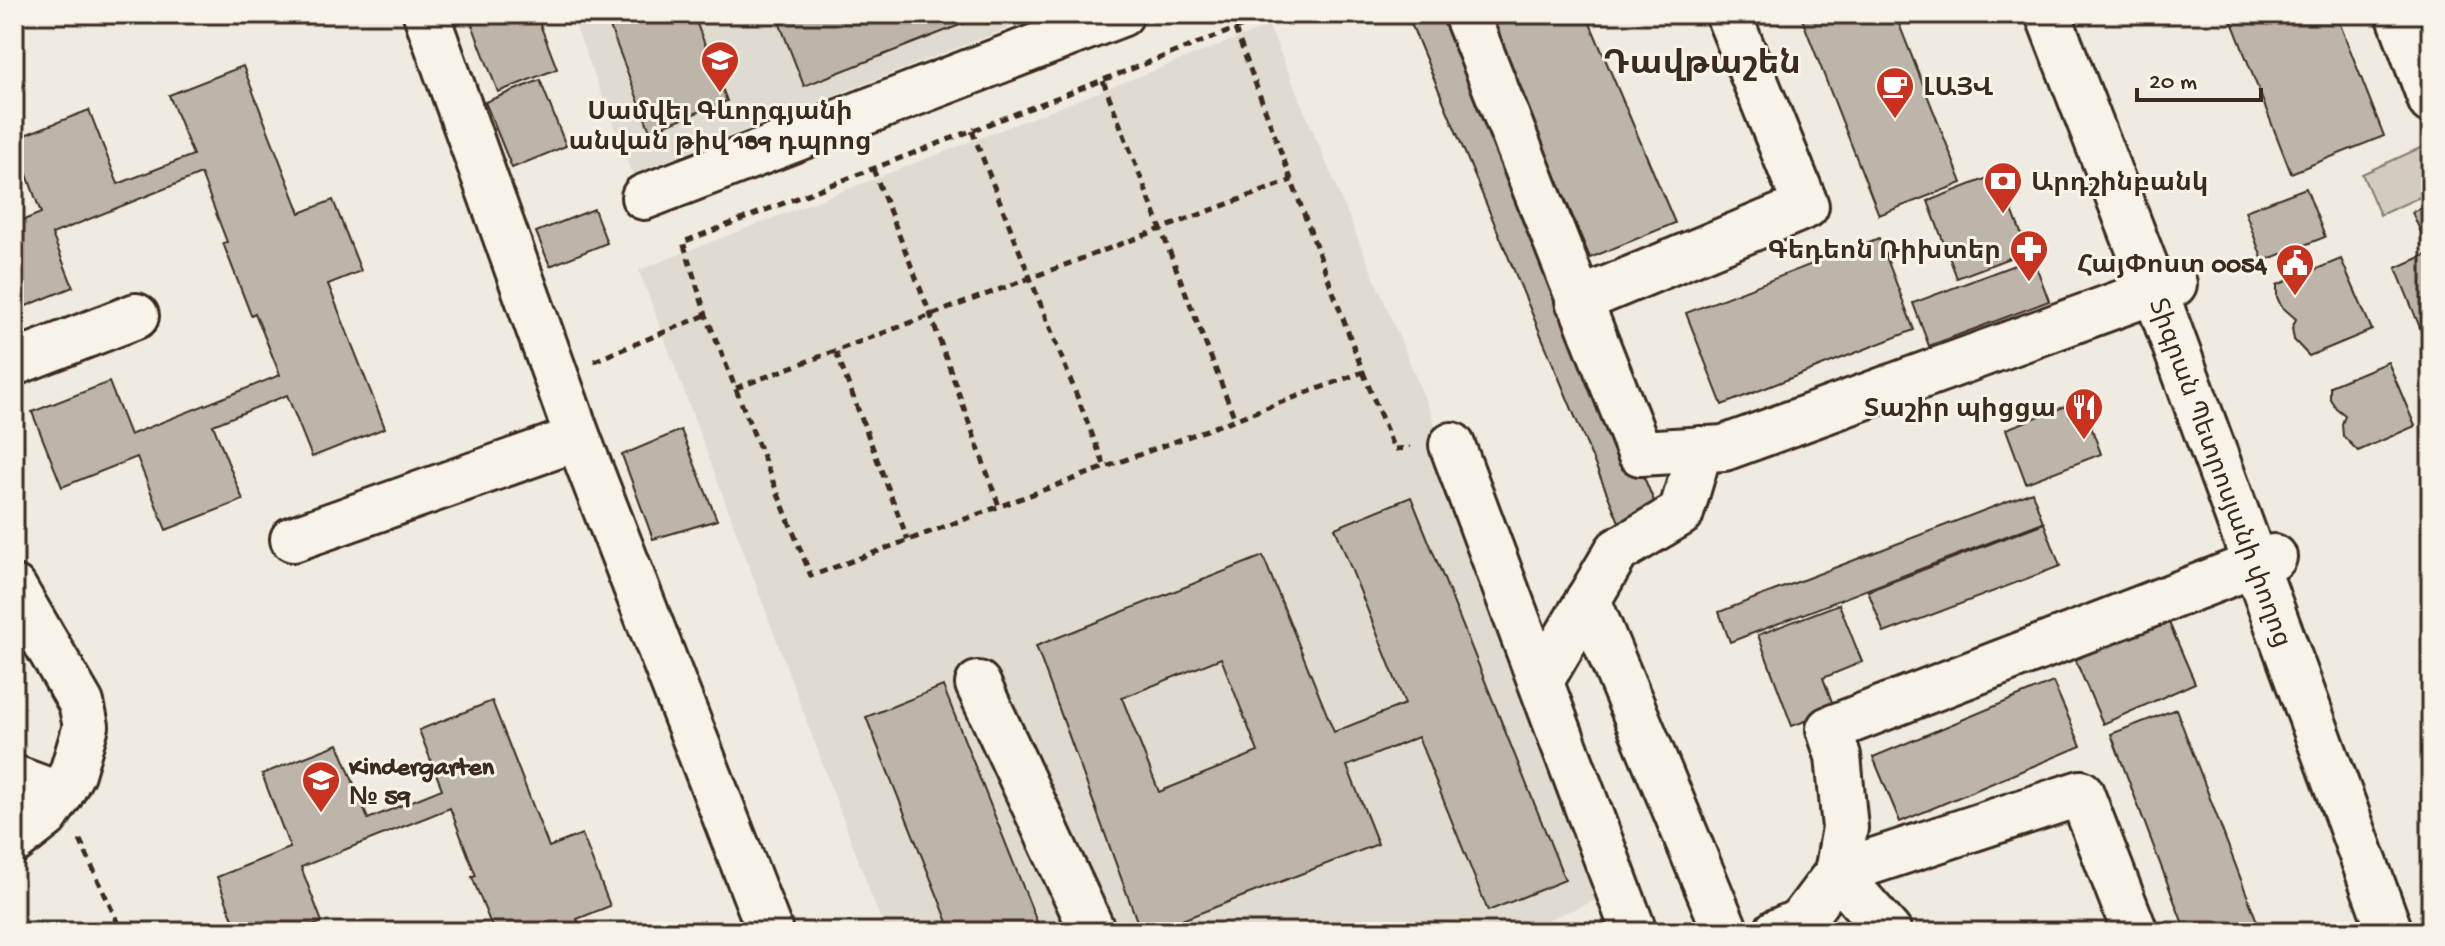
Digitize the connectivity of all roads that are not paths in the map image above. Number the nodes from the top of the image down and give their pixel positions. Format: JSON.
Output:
{"nodes":[{"id":1,"x":426,"y":14,"type":"edge"},
{"id":2,"x":1121,"y":14,"type":"edge"},
{"id":3,"x":1466,"y":14,"type":"edge"},
{"id":4,"x":1728,"y":14,"type":"edge"},
{"id":5,"x":2048,"y":14,"type":"edge"},
{"id":6,"x":2072,"y":14,"type":"edge"},
{"id":7,"x":2399,"y":14,"type":"edge"},
{"id":8,"x":2431,"y":101,"type":"edge"},
{"id":9,"x":644,"y":197,"type":"dead end"},
{"id":10,"x":2164,"y":288,"type":"junction"},
{"id":11,"x":1578,"y":301,"type":"junction"},
{"id":12,"x":136,"y":316,"type":"dead end"},
{"id":13,"x":14,"y":363,"type":"edge"},
{"id":14,"x":578,"y":438,"type":"junction"},
{"id":15,"x":1452,"y":445,"type":"road end"},
{"id":16,"x":1700,"y":449,"type":"junction"},
{"id":17,"x":293,"y":539,"type":"dead end"},
{"id":18,"x":2264,"y":560,"type":"junction"},
{"id":19,"x":14,"y":588,"type":"edge"},
{"id":20,"x":1588,"y":600,"type":"junction"},
{"id":21,"x":1541,"y":681,"type":"junction"},
{"id":22,"x":978,"y":684,"type":"dead end"},
{"id":23,"x":14,"y":778,"type":"edge"},
{"id":24,"x":60,"y":795,"type":"junction"},
{"id":25,"x":14,"y":841,"type":"edge"},
{"id":26,"x":1837,"y":873,"type":"junction"},
{"id":27,"x":770,"y":932,"type":"edge"},
{"id":28,"x":1093,"y":932,"type":"edge"},
{"id":29,"x":1634,"y":932,"type":"edge"},
{"id":30,"x":1726,"y":932,"type":"edge"},
{"id":31,"x":1776,"y":932,"type":"edge"},
{"id":32,"x":1888,"y":932,"type":"edge"},
{"id":33,"x":2135,"y":932,"type":"edge"},
{"id":34,"x":2390,"y":932,"type":"edge"},
{"id":35,"x":2408,"y":932,"type":"edge"}],
"edges":[{"from":1,"to":14,"type":"main road"},
{"from":2,"to":9,"type":"main road"},
{"from":3,"to":11,"type":"main road"},
{"from":4,"to":11,"type":"main road"},
{"from":5,"to":10,"type":"main road","name":"Տիգրան Պետրոսյանի փողոց"},
{"from":6,"to":10,"type":"main road","name":"Տիգրան Պետրոսյանի փողոց"},
{"from":7,"to":8,"type":"main road"},
{"from":10,"to":16,"type":"main road"},
{"from":10,"to":18,"type":"main road","name":"Տիգրան Պետրոսյանի փողոց"},
{"from":11,"to":16,"type":"main road"},
{"from":12,"to":13,"type":"main road"},
{"from":14,"to":17,"type":"main road"},
{"from":14,"to":27,"type":"main road"},
{"from":15,"to":21,"type":"main road"},
{"from":16,"to":20,"type":"main road"},
{"from":18,"to":26,"type":"main road"},
{"from":18,"to":34,"type":"main road","name":"Տիգրան Պետրոսյանի փողոց"},
{"from":18,"to":35,"type":"main road","name":"Տիգրան Պետրոսյանի փողոց"},
{"from":19,"to":24,"type":"main road"},
{"from":20,"to":21,"type":"main road"},
{"from":20,"to":30,"type":"main road"},
{"from":21,"to":29,"type":"main road"},
{"from":22,"to":28,"type":"main road"},
{"from":23,"to":24,"type":"main road"},
{"from":24,"to":25,"type":"main road"},
{"from":26,"to":31,"type":"main road"},
{"from":26,"to":32,"type":"main road"},
{"from":26,"to":33,"type":"main road"}]}
